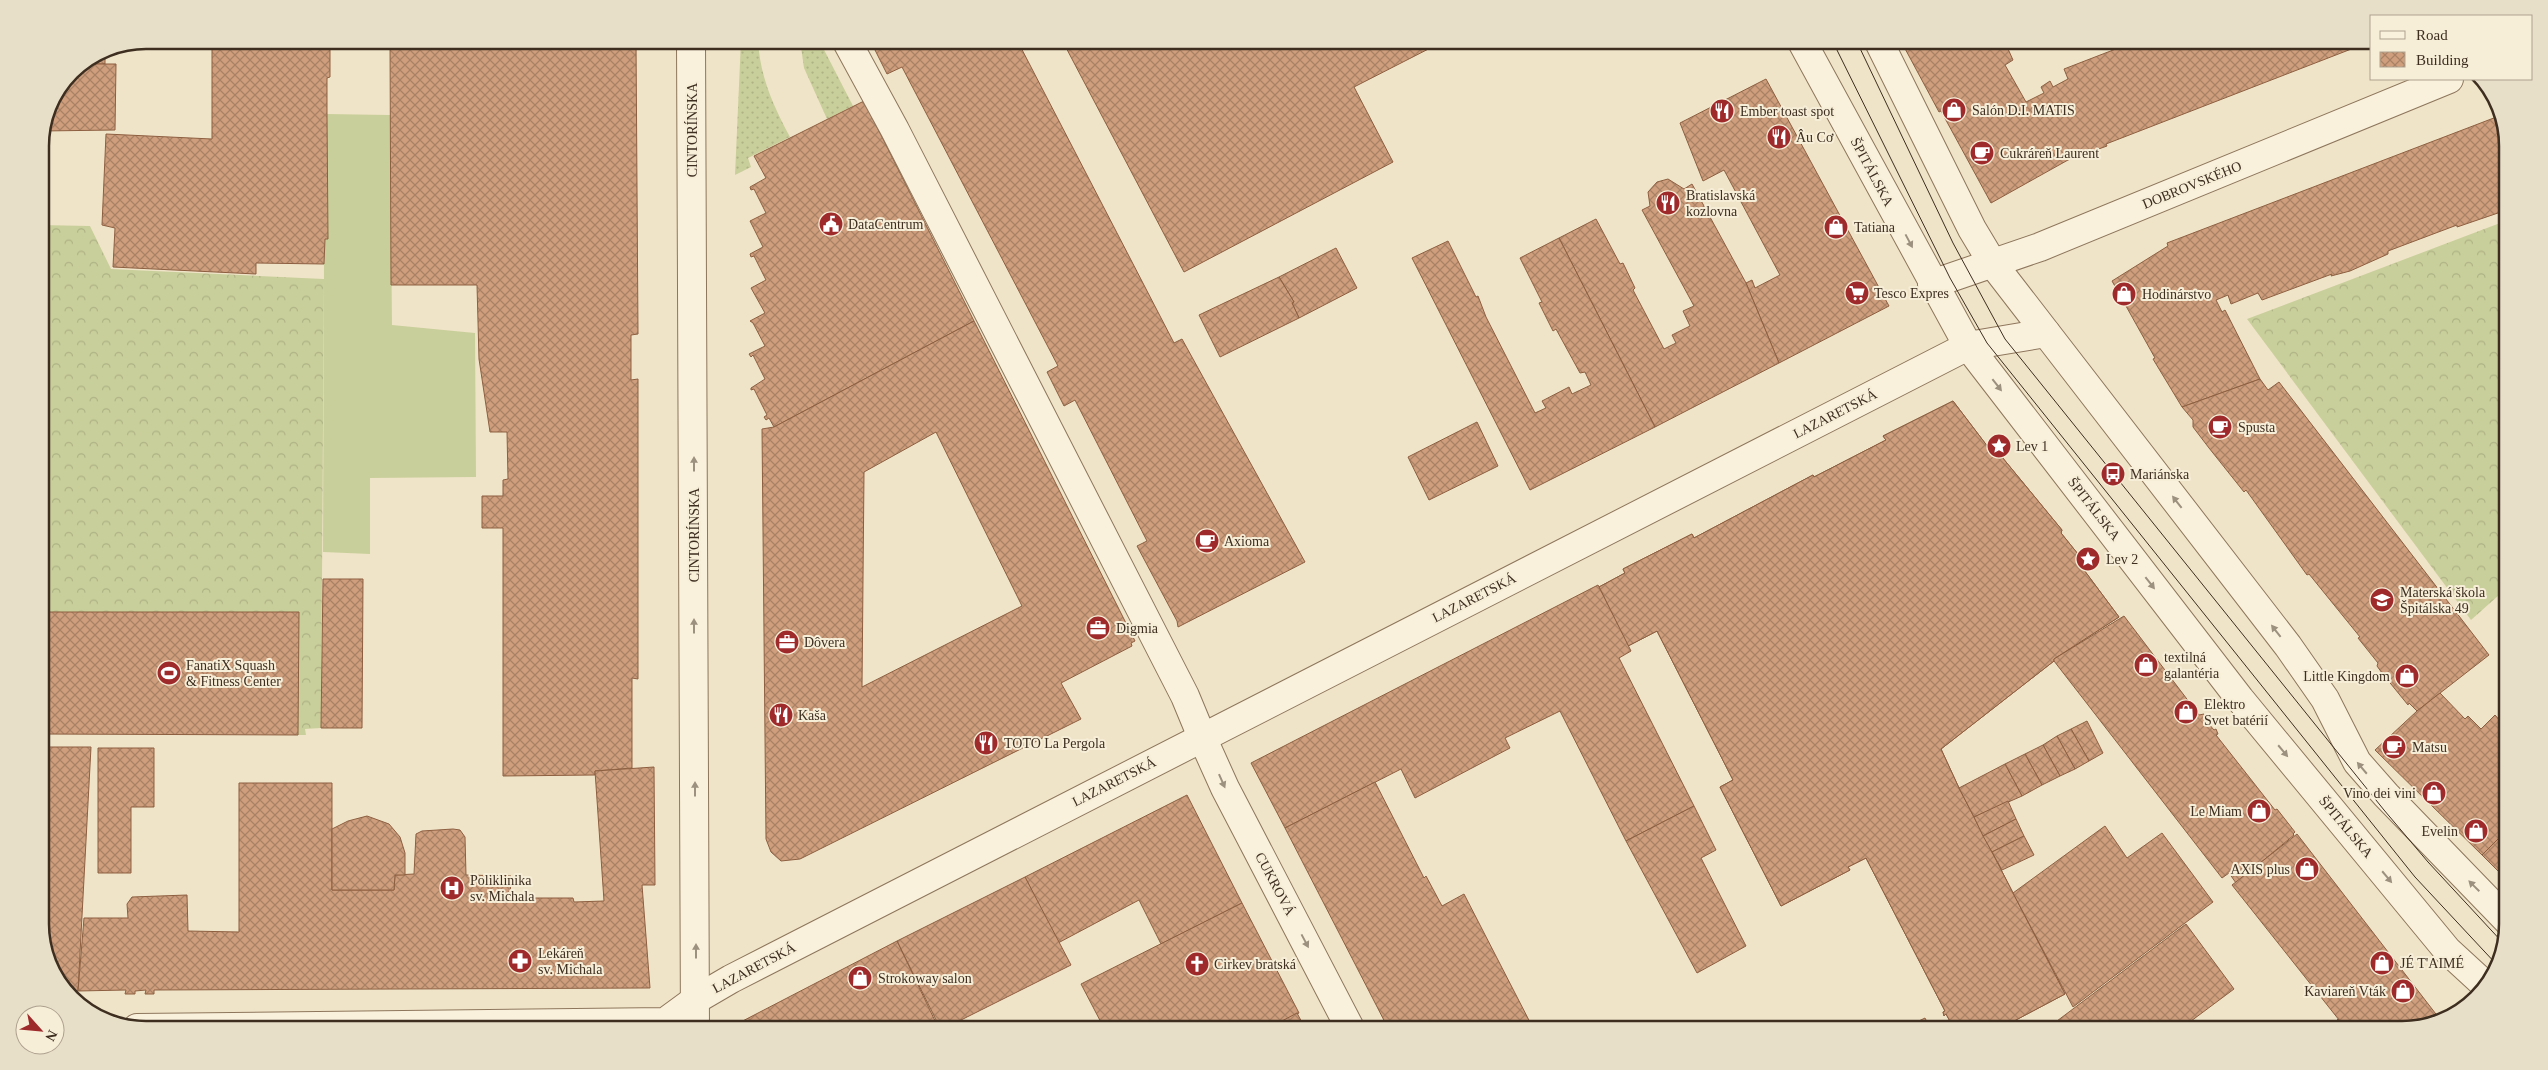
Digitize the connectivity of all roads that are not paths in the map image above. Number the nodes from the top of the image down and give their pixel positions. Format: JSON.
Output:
{"nodes":[{"id":1,"x":691,"y":49,"type":"edge"},
{"id":2,"x":851,"y":49,"type":"edge"},
{"id":3,"x":1807,"y":49,"type":"edge"},
{"id":4,"x":1882,"y":49,"type":"edge"},
{"id":5,"x":2447,"y":80,"type":"edge"},
{"id":6,"x":1993,"y":264,"type":"junction"},
{"id":7,"x":1932,"y":284,"type":"junction"},
{"id":8,"x":2046,"y":333,"type":"junction"},
{"id":9,"x":1968,"y":346,"type":"junction"},
{"id":10,"x":1202,"y":736,"type":"junction"},
{"id":11,"x":2499,"y":912,"type":"edge"},
{"id":12,"x":2481,"y":981,"type":"edge"},
{"id":13,"x":695,"y":1000,"type":"junction"},
{"id":14,"x":666,"y":1021,"type":"edge"},
{"id":15,"x":695,"y":1021,"type":"edge"},
{"id":16,"x":1346,"y":1021,"type":"edge"}],
"edges":[{"from":13,"to":1,"type":"street","name":"CINTORÍNSKA","one_way":true},
{"from":2,"to":10,"type":"street","name":"CUKROVÁ"},
{"from":3,"to":7,"type":"street","name":"ŠPITÁLSKA","one_way":true},
{"from":4,"to":6,"type":"street"},
{"from":5,"to":6,"type":"street","name":"DOBROVSKÉHO"},
{"from":6,"to":7,"type":"street","name":"DOBROVSKÉHO"},
{"from":6,"to":8,"type":"street"},
{"from":7,"to":9,"type":"street","name":"ŠPITÁLSKA"},
{"from":8,"to":9,"type":"street","name":"LAZARETSKÁ"},
{"from":11,"to":8,"type":"street","one_way":true},
{"from":9,"to":10,"type":"street","name":"LAZARETSKÁ"},
{"from":9,"to":12,"type":"street","name":"ŠPITÁLSKA","one_way":true},
{"from":10,"to":13,"type":"street","name":"LAZARETSKÁ"},
{"from":10,"to":16,"type":"street","name":"CUKROVÁ","one_way":true},
{"from":13,"to":14,"type":"street","name":"LAZARETSKÁ"},
{"from":13,"to":15,"type":"street","name":"CINTORÍNSKA"}]}
